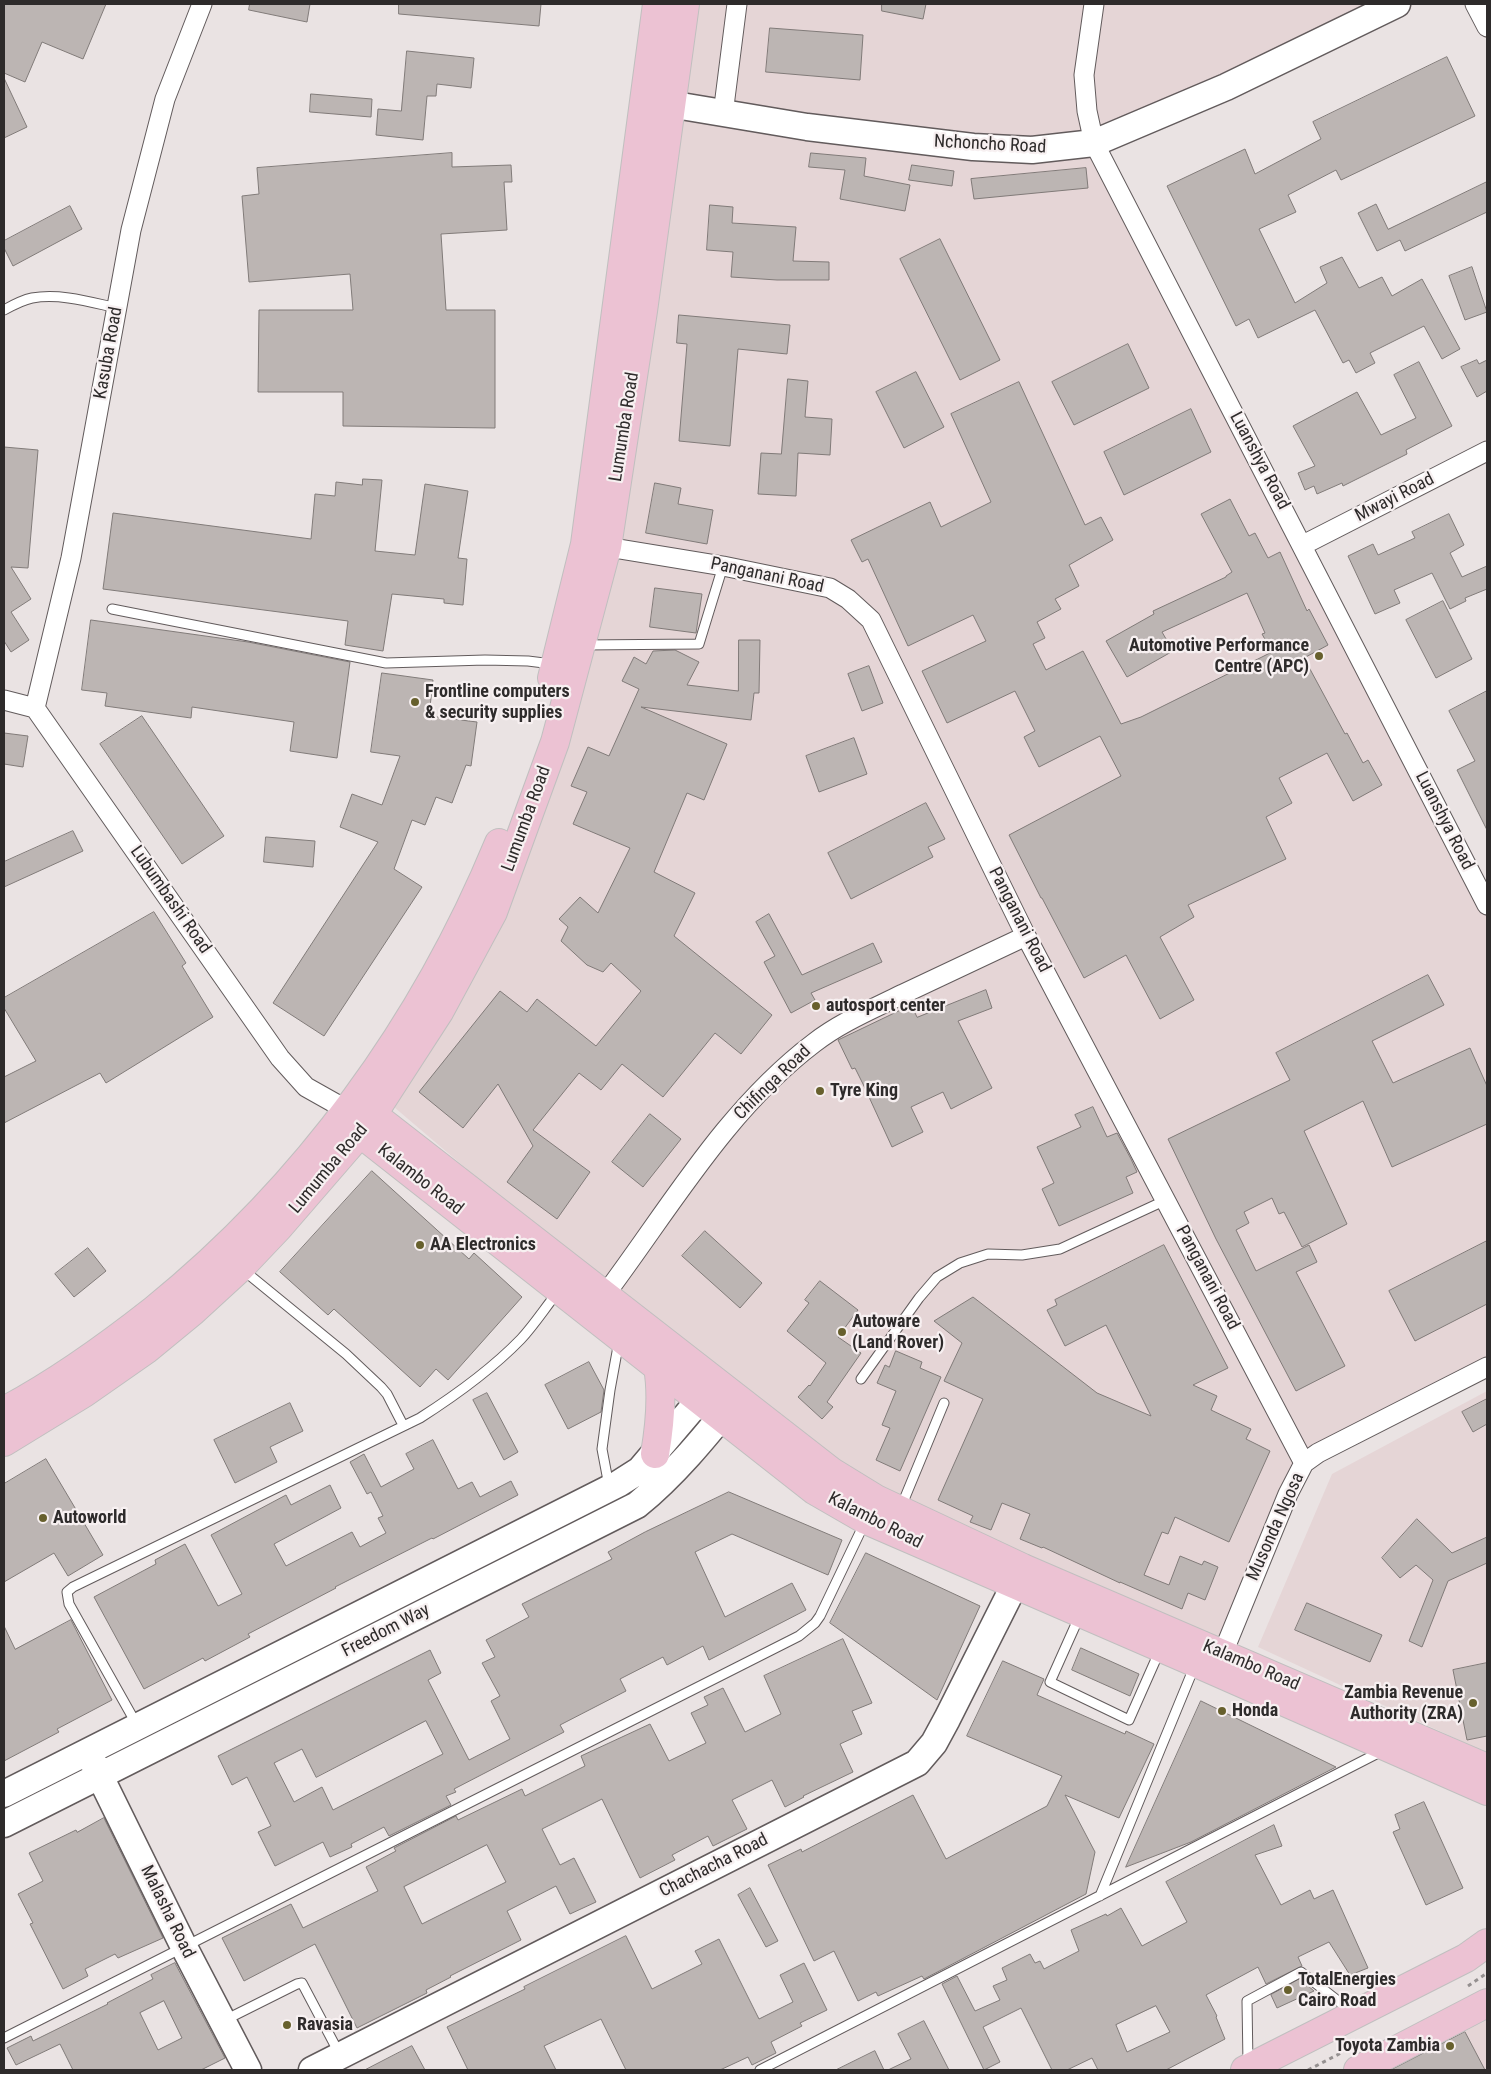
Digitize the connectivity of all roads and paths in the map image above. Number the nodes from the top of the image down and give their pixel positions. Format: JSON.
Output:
{"nodes":[{"id":1,"x":202,"y":4,"type":"edge"},
{"id":2,"x":657,"y":4,"type":"edge"},
{"id":3,"x":685,"y":4,"type":"edge"},
{"id":4,"x":737,"y":4,"type":"edge"},
{"id":5,"x":1094,"y":4,"type":"edge"},
{"id":6,"x":1397,"y":4,"type":"edge"},
{"id":7,"x":1475,"y":4,"type":"edge"},
{"id":8,"x":1487,"y":27,"type":"edge"},
{"id":9,"x":658,"y":102,"type":"junction"},
{"id":10,"x":724,"y":114,"type":"junction"},
{"id":11,"x":1094,"y":144,"type":"junction"},
{"id":12,"x":118,"y":308,"type":"junction"},
{"id":13,"x":4,"y":310,"type":"edge"},
{"id":14,"x":1487,"y":451,"type":"edge"},
{"id":15,"x":596,"y":545,"type":"junction"},
{"id":16,"x":1303,"y":545,"type":"junction"},
{"id":17,"x":723,"y":566,"type":"junction"},
{"id":18,"x":112,"y":609,"type":"dead end"},
{"id":19,"x":580,"y":645,"type":"junction"},
{"id":20,"x":556,"y":665,"type":"junction"},
{"id":21,"x":4,"y":700,"type":"edge"},
{"id":22,"x":35,"y":708,"type":"junction"},
{"id":23,"x":1487,"y":905,"type":"edge"},
{"id":24,"x":1026,"y":936,"type":"junction"},
{"id":25,"x":354,"y":1114,"type":"junction"},
{"id":26,"x":1166,"y":1200,"type":"junction"},
{"id":27,"x":240,"y":1268,"type":"junction"},
{"id":28,"x":560,"y":1289,"type":"junction"},
{"id":29,"x":598,"y":1304,"type":"junction"},
{"id":30,"x":620,"y":1337,"type":"junction"},
{"id":31,"x":658,"y":1367,"type":"junction"},
{"id":32,"x":1487,"y":1367,"type":"edge"},
{"id":33,"x":861,"y":1379,"type":"dead end"},
{"id":34,"x":718,"y":1399,"type":"junction"},
{"id":35,"x":944,"y":1403,"type":"dead end"},
{"id":36,"x":4,"y":1411,"type":"edge"},
{"id":37,"x":403,"y":1425,"type":"junction"},
{"id":38,"x":4,"y":1442,"type":"edge"},
{"id":39,"x":655,"y":1454,"type":"junction"},
{"id":40,"x":1304,"y":1463,"type":"junction"},
{"id":41,"x":610,"y":1488,"type":"junction"},
{"id":42,"x":877,"y":1510,"type":"junction"},
{"id":43,"x":1019,"y":1577,"type":"junction"},
{"id":44,"x":1081,"y":1614,"type":"junction"},
{"id":45,"x":1161,"y":1648,"type":"junction"},
{"id":46,"x":1211,"y":1662,"type":"junction"},
{"id":47,"x":137,"y":1726,"type":"junction"},
{"id":48,"x":1389,"y":1748,"type":"junction"},
{"id":49,"x":94,"y":1763,"type":"junction"},
{"id":50,"x":1487,"y":1768,"type":"edge"},
{"id":51,"x":1487,"y":1791,"type":"edge"},
{"id":52,"x":4,"y":1794,"type":"edge"},
{"id":53,"x":4,"y":1824,"type":"edge"},
{"id":54,"x":1100,"y":1896,"type":"junction"},
{"id":55,"x":1487,"y":1943,"type":"edge"},
{"id":56,"x":184,"y":1947,"type":"junction"},
{"id":57,"x":1487,"y":2003,"type":"edge"},
{"id":58,"x":1355,"y":2014,"type":"junction"},
{"id":59,"x":223,"y":2021,"type":"junction"},
{"id":60,"x":4,"y":2038,"type":"edge"},
{"id":61,"x":341,"y":2056,"type":"junction"},
{"id":62,"x":248,"y":2070,"type":"edge"},
{"id":63,"x":312,"y":2070,"type":"edge"},
{"id":64,"x":760,"y":2070,"type":"edge"},
{"id":65,"x":1246,"y":2070,"type":"edge"},
{"id":66,"x":1358,"y":2070,"type":"edge"}],
"edges":[{"from":1,"to":12,"type":"street","name":"Kasuba Road"},
{"from":2,"to":9,"type":"main road","name":"Lumumba Road"},
{"from":3,"to":9,"type":"main road","name":"Lumumba Road"},
{"from":4,"to":10,"type":"street"},
{"from":5,"to":11,"type":"street","name":"Luanshya Road"},
{"from":6,"to":11,"type":"street","name":"Nchoncho Road"},
{"from":7,"to":8,"type":"street"},
{"from":9,"to":10,"type":"street","name":"Nchoncho Road"},
{"from":9,"to":15,"type":"main road","name":"Lumumba Road"},
{"from":10,"to":11,"type":"street","name":"Nchoncho Road"},
{"from":11,"to":16,"type":"street","name":"Luanshya Road"},
{"from":12,"to":13,"type":"lane"},
{"from":12,"to":22,"type":"street","name":"Kasuba Road"},
{"from":14,"to":16,"type":"street","name":"Mwayi Road"},
{"from":15,"to":17,"type":"street","name":"Panganani Road"},
{"from":15,"to":19,"type":"main road","name":"Lumumba Road"},
{"from":15,"to":20,"type":"main road","name":"Lumumba Road"},
{"from":16,"to":23,"type":"street","name":"Luanshya Road"},
{"from":17,"to":19,"type":"lane"},
{"from":17,"to":24,"type":"street","name":"Panganani Road"},
{"from":18,"to":20,"type":"lane"},
{"from":19,"to":25,"type":"main road","name":"Lumumba Road"},
{"from":20,"to":25,"type":"main road","name":"Lumumba Road"},
{"from":21,"to":22,"type":"street"},
{"from":22,"to":25,"type":"street","name":"Lubumbashi Road"},
{"from":24,"to":26,"type":"street","name":"Panganani Road"},
{"from":24,"to":29,"type":"street","name":"Chifinga Road"},
{"from":25,"to":27,"type":"main road","name":"Lumumba Road"},
{"from":25,"to":28,"type":"main road","name":"Kalambo Road"},
{"from":25,"to":29,"type":"main road","name":"Kalambo Road"},
{"from":25,"to":36,"type":"main road","name":"Lumumba Road"},
{"from":26,"to":33,"type":"lane"},
{"from":26,"to":40,"type":"street","name":"Panganani Road"},
{"from":27,"to":37,"type":"lane"},
{"from":27,"to":38,"type":"main road","name":"Lumumba Road"},
{"from":28,"to":29,"type":"main road","name":"Kalambo Road"},
{"from":28,"to":37,"type":"lane"},
{"from":29,"to":30,"type":"main road","name":"Kalambo Road"},
{"from":29,"to":34,"type":"main road","name":"Kalambo Road"},
{"from":30,"to":31,"type":"main road","name":"Kalambo Road"},
{"from":30,"to":41,"type":"lane"},
{"from":31,"to":34,"type":"main road","name":"Kalambo Road"},
{"from":31,"to":39,"type":"main road"},
{"from":32,"to":40,"type":"street","name":"Musonda Ngosa"},
{"from":34,"to":39,"type":"street","name":"Freedom Way"},
{"from":34,"to":42,"type":"main road","name":"Kalambo Road"},
{"from":34,"to":49,"type":"street","name":"Freedom Way"},
{"from":35,"to":42,"type":"lane"},
{"from":37,"to":47,"type":"lane"},
{"from":39,"to":41,"type":"street","name":"Freedom Way"},
{"from":40,"to":46,"type":"street","name":"Musonda Ngosa"},
{"from":41,"to":47,"type":"street","name":"Freedom Way"},
{"from":42,"to":43,"type":"main road","name":"Kalambo Road"},
{"from":42,"to":43,"type":"main road","name":"Kalambo Road"},
{"from":42,"to":56,"type":"lane"},
{"from":43,"to":44,"type":"main road","name":"Kalambo Road"},
{"from":43,"to":46,"type":"main road","name":"Kalambo Road"},
{"from":43,"to":61,"type":"street","name":"Chachacha Road"},
{"from":44,"to":45,"type":"main road","name":"Kalambo Road"},
{"from":44,"to":45,"type":"lane"},
{"from":45,"to":46,"type":"main road","name":"Kalambo Road"},
{"from":46,"to":48,"type":"main road","name":"Kalambo Road"},
{"from":46,"to":50,"type":"main road","name":"Kalambo Road"},
{"from":46,"to":54,"type":"lane"},
{"from":47,"to":49,"type":"street","name":"Freedom Way"},
{"from":48,"to":51,"type":"main road","name":"Kalambo Road"},
{"from":48,"to":54,"type":"lane"},
{"from":49,"to":52,"type":"street","name":"Freedom Way"},
{"from":49,"to":53,"type":"street","name":"Freedom Way"},
{"from":49,"to":56,"type":"street","name":"Malasha Road"},
{"from":54,"to":64,"type":"lane"},
{"from":55,"to":58,"type":"main road"},
{"from":56,"to":59,"type":"street","name":"Malasha Road"},
{"from":56,"to":60,"type":"lane"},
{"from":57,"to":66,"type":"main road"},
{"from":58,"to":65,"type":"main road"},
{"from":58,"to":65,"type":"lane"},
{"from":59,"to":61,"type":"lane"},
{"from":59,"to":62,"type":"street","name":"Malasha Road"},
{"from":61,"to":63,"type":"street","name":"Chachacha Road"}]}
